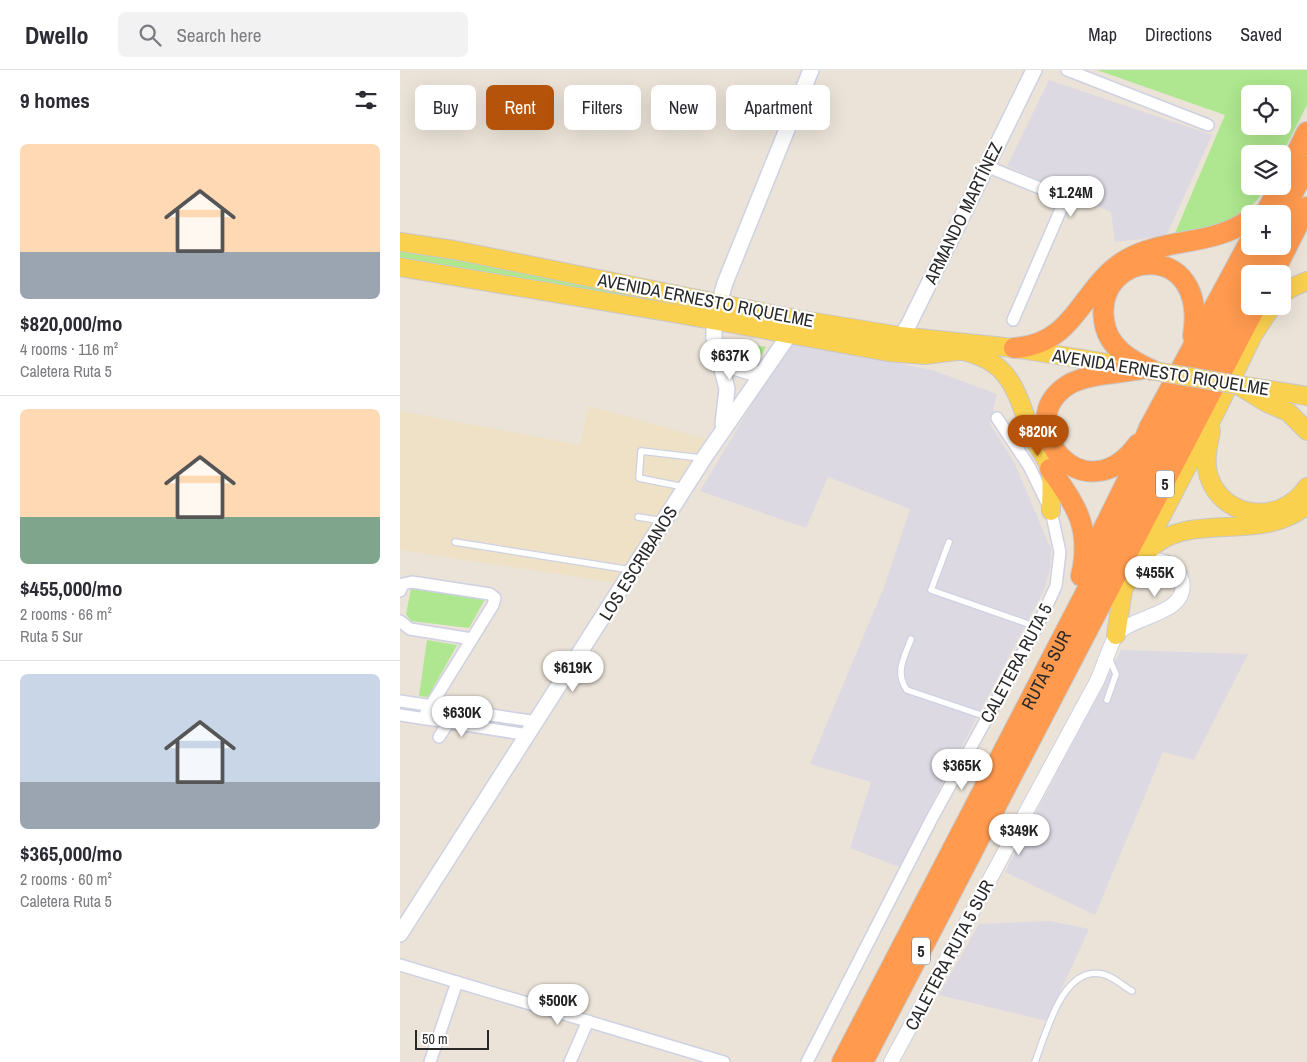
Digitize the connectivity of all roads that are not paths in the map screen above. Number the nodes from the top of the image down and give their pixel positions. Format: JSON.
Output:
{"nodes":[{"id":1,"x":811,"y":70,"type":"edge"},
{"id":2,"x":1067,"y":70,"type":"edge"},
{"id":3,"x":1033,"y":71,"type":"edge"},
{"id":4,"x":1208,"y":125,"type":"dead end"},
{"id":5,"x":1307,"y":132,"type":"edge"},
{"id":6,"x":1291,"y":164,"type":"edge"},
{"id":7,"x":986,"y":166,"type":"junction"},
{"id":8,"x":1307,"y":166,"type":"edge"},
{"id":9,"x":1275,"y":204,"type":"edge"},
{"id":10,"x":1307,"y":207,"type":"edge"},
{"id":11,"x":1241,"y":224,"type":"edge"},
{"id":12,"x":1307,"y":229,"type":"edge"},
{"id":13,"x":400,"y":242,"type":"edge"},
{"id":14,"x":1242,"y":255,"type":"edge"},
{"id":15,"x":1278,"y":265,"type":"edge"},
{"id":16,"x":1287,"y":265,"type":"edge"},
{"id":17,"x":400,"y":268,"type":"edge"},
{"id":18,"x":1307,"y":280,"type":"edge"},
{"id":19,"x":1291,"y":288,"type":"edge"},
{"id":20,"x":1241,"y":293,"type":"edge"},
{"id":21,"x":718,"y":303,"type":"junction"},
{"id":22,"x":1251,"y":315,"type":"edge"},
{"id":23,"x":1262,"y":315,"type":"edge"},
{"id":24,"x":1266,"y":315,"type":"edge"},
{"id":25,"x":1013,"y":320,"type":"dead end"},
{"id":26,"x":714,"y":321,"type":"junction"},
{"id":27,"x":792,"y":327,"type":"junction"},
{"id":28,"x":1252,"y":335,"type":"junction"},
{"id":29,"x":900,"y":336,"type":"junction"},
{"id":30,"x":1191,"y":347,"type":"junction"},
{"id":31,"x":1014,"y":348,"type":"junction"},
{"id":32,"x":957,"y":350,"type":"junction"},
{"id":33,"x":718,"y":352,"type":"junction"},
{"id":34,"x":888,"y":352,"type":"junction"},
{"id":35,"x":1149,"y":370,"type":"junction"},
{"id":36,"x":760,"y":375,"type":"junction"},
{"id":37,"x":1238,"y":385,"type":"junction"},
{"id":38,"x":1307,"y":394,"type":"edge"},
{"id":39,"x":1215,"y":413,"type":"junction"},
{"id":40,"x":997,"y":418,"type":"dead end"},
{"id":41,"x":1149,"y":428,"type":"junction"},
{"id":42,"x":1307,"y":431,"type":"edge"},
{"id":43,"x":720,"y":435,"type":"junction"},
{"id":44,"x":704,"y":458,"type":"junction"},
{"id":45,"x":1050,"y":468,"type":"junction"},
{"id":46,"x":686,"y":487,"type":"junction"},
{"id":47,"x":1307,"y":487,"type":"edge"},
{"id":48,"x":1307,"y":505,"type":"edge"},
{"id":49,"x":1051,"y":511,"type":"junction"},
{"id":50,"x":638,"y":517,"type":"dead end"},
{"id":51,"x":666,"y":521,"type":"junction"},
{"id":52,"x":455,"y":542,"type":"dead end"},
{"id":53,"x":949,"y":542,"type":"dead end"},
{"id":54,"x":1135,"y":566,"type":"junction"},
{"id":55,"x":633,"y":570,"type":"junction"},
{"id":56,"x":1081,"y":576,"type":"junction"},
{"id":57,"x":1123,"y":590,"type":"junction"},
{"id":58,"x":400,"y":591,"type":"edge"},
{"id":59,"x":400,"y":621,"type":"edge"},
{"id":60,"x":1037,"y":627,"type":"junction"},
{"id":61,"x":1116,"y":635,"type":"junction"},
{"id":62,"x":472,"y":639,"type":"junction"},
{"id":63,"x":911,"y":639,"type":"dead end"},
{"id":64,"x":1059,"y":646,"type":"junction"},
{"id":65,"x":1108,"y":656,"type":"junction"},
{"id":66,"x":1108,"y":700,"type":"dead end"},
{"id":67,"x":400,"y":701,"type":"edge"},
{"id":68,"x":431,"y":706,"type":"junction"},
{"id":69,"x":456,"y":710,"type":"junction"},
{"id":70,"x":400,"y":715,"type":"edge"},
{"id":71,"x":987,"y":717,"type":"junction"},
{"id":72,"x":423,"y":718,"type":"junction"},
{"id":73,"x":448,"y":722,"type":"junction"},
{"id":74,"x":537,"y":722,"type":"junction"},
{"id":75,"x":529,"y":735,"type":"junction"},
{"id":76,"x":439,"y":736,"type":"dead end"},
{"id":77,"x":953,"y":889,"type":"junction"},
{"id":78,"x":400,"y":934,"type":"edge"},
{"id":79,"x":400,"y":965,"type":"edge"},
{"id":80,"x":457,"y":982,"type":"junction"},
{"id":81,"x":1132,"y":991,"type":"dead end"},
{"id":82,"x":588,"y":1021,"type":"junction"},
{"id":83,"x":430,"y":1062,"type":"edge"},
{"id":84,"x":570,"y":1062,"type":"edge"},
{"id":85,"x":724,"y":1062,"type":"edge"},
{"id":86,"x":806,"y":1062,"type":"edge"},
{"id":87,"x":842,"y":1062,"type":"edge"},
{"id":88,"x":863,"y":1062,"type":"edge"},
{"id":89,"x":891,"y":1062,"type":"edge"},
{"id":90,"x":1035,"y":1062,"type":"edge"}],
"edges":[{"from":1,"to":21,"type":"main road"},
{"from":2,"to":4,"type":"street"},
{"from":3,"to":7,"type":"main road","name":"ARMANDO MARTÍNEZ"},
{"from":5,"to":6,"type":"highway"},
{"from":7,"to":25,"type":"street"},
{"from":7,"to":29,"type":"main road","name":"ARMANDO MARTÍNEZ"},
{"from":8,"to":9,"type":"highway"},
{"from":10,"to":15,"type":"highway"},
{"from":11,"to":31,"type":"highway"},
{"from":12,"to":16,"type":"highway"},
{"from":13,"to":21,"type":"main road","name":"AVENIDA ERNESTO RIQUELME"},
{"from":14,"to":30,"type":"highway"},
{"from":17,"to":26,"type":"main road","name":"AVENIDA ERNESTO RIQUELME"},
{"from":18,"to":19,"type":"main road"},
{"from":20,"to":64,"type":"highway","name":"RUTA 5 SUR","number":"5"},
{"from":21,"to":26,"type":"main road"},
{"from":21,"to":27,"type":"main road","name":"AVENIDA ERNESTO RIQUELME"},
{"from":22,"to":77,"type":"highway","name":"RUTA 5 SUR","number":"5"},
{"from":23,"to":28,"type":"highway"},
{"from":24,"to":28,"type":"main road"},
{"from":26,"to":27,"type":"main road","name":"AVENIDA ERNESTO RIQUELME"},
{"from":26,"to":33,"type":"main road"},
{"from":27,"to":29,"type":"main road","name":"AVENIDA ERNESTO RIQUELME"},
{"from":27,"to":34,"type":"main road","name":"AVENIDA ERNESTO RIQUELME"},
{"from":27,"to":36,"type":"main road","name":"LOS ESCRIBANOS"},
{"from":28,"to":39,"type":"main road"},
{"from":29,"to":31,"type":"main road","name":"AVENIDA ERNESTO RIQUELME"},
{"from":29,"to":34,"type":"main road","name":"ARMANDO MARTÍNEZ"},
{"from":30,"to":35,"type":"highway"},
{"from":30,"to":41,"type":"highway"},
{"from":31,"to":32,"type":"main road","name":"AVENIDA ERNESTO RIQUELME"},
{"from":31,"to":35,"type":"main road","name":"AVENIDA ERNESTO RIQUELME"},
{"from":32,"to":34,"type":"main road","name":"AVENIDA ERNESTO RIQUELME"},
{"from":32,"to":45,"type":"main road"},
{"from":33,"to":36,"type":"main road"},
{"from":33,"to":43,"type":"main road"},
{"from":35,"to":37,"type":"main road","name":"AVENIDA ERNESTO RIQUELME","bridge":true},
{"from":35,"to":41,"type":"highway"},
{"from":36,"to":43,"type":"main road","name":"LOS ESCRIBANOS"},
{"from":37,"to":38,"type":"main road","name":"AVENIDA ERNESTO RIQUELME"},
{"from":37,"to":42,"type":"main road"},
{"from":39,"to":47,"type":"main road"},
{"from":39,"to":54,"type":"main road"},
{"from":40,"to":49,"type":"street","name":"CALETERA RUTA 5"},
{"from":41,"to":56,"type":"highway"},
{"from":43,"to":44,"type":"main road","name":"LOS ESCRIBANOS"},
{"from":44,"to":46,"type":"main road","name":"LOS ESCRIBANOS"},
{"from":44,"to":46,"type":"lane"},
{"from":45,"to":49,"type":"main road"},
{"from":45,"to":56,"type":"highway"},
{"from":46,"to":51,"type":"main road","name":"LOS ESCRIBANOS"},
{"from":48,"to":54,"type":"main road"},
{"from":49,"to":60,"type":"street","name":"CALETERA RUTA 5"},
{"from":50,"to":51,"type":"lane"},
{"from":51,"to":55,"type":"main road","name":"LOS ESCRIBANOS"},
{"from":52,"to":55,"type":"lane"},
{"from":53,"to":60,"type":"lane"},
{"from":54,"to":57,"type":"main road"},
{"from":54,"to":61,"type":"street"},
{"from":55,"to":74,"type":"main road","name":"LOS ESCRIBANOS"},
{"from":56,"to":64,"type":"highway"},
{"from":57,"to":61,"type":"main road"},
{"from":57,"to":77,"type":"highway"},
{"from":58,"to":62,"type":"street"},
{"from":59,"to":62,"type":"street"},
{"from":60,"to":71,"type":"street","name":"CALETERA RUTA 5"},
{"from":61,"to":65,"type":"street","name":"CALETERA RUTA 5 SUR"},
{"from":62,"to":68,"type":"street"},
{"from":63,"to":71,"type":"lane"},
{"from":64,"to":87,"type":"highway","name":"RUTA 5 SUR","number":"5"},
{"from":65,"to":66,"type":"lane"},
{"from":65,"to":89,"type":"street","name":"CALETERA RUTA 5 SUR"},
{"from":67,"to":68,"type":"street"},
{"from":68,"to":69,"type":"street"},
{"from":68,"to":72,"type":"street"},
{"from":69,"to":73,"type":"street"},
{"from":69,"to":74,"type":"street"},
{"from":70,"to":72,"type":"street"},
{"from":71,"to":86,"type":"street","name":"CALETERA RUTA 5"},
{"from":72,"to":73,"type":"street"},
{"from":73,"to":75,"type":"street"},
{"from":73,"to":76,"type":"street"},
{"from":74,"to":75,"type":"main road","name":"LOS ESCRIBANOS"},
{"from":75,"to":78,"type":"main road","name":"LOS ESCRIBANOS"},
{"from":77,"to":88,"type":"highway","name":"RUTA 5 SUR","number":"5"},
{"from":79,"to":80,"type":"street"},
{"from":80,"to":82,"type":"street"},
{"from":80,"to":83,"type":"street"},
{"from":81,"to":90,"type":"lane"},
{"from":82,"to":84,"type":"street"},
{"from":82,"to":85,"type":"street"}]}
